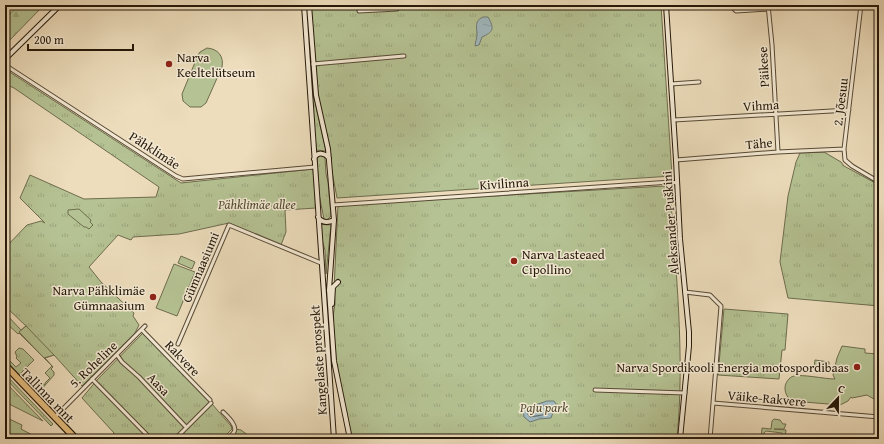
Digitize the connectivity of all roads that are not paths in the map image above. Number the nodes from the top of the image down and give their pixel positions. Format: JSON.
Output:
{"nodes":[{"id":1,"x":60,"y":5,"type":"edge"},
{"id":2,"x":304,"y":5,"type":"edge"},
{"id":3,"x":309,"y":5,"type":"edge"},
{"id":4,"x":401,"y":5,"type":"edge"},
{"id":5,"x":666,"y":5,"type":"edge"},
{"id":6,"x":733,"y":5,"type":"edge"},
{"id":7,"x":792,"y":5,"type":"edge"},
{"id":8,"x":861,"y":5,"type":"edge"},
{"id":9,"x":768,"y":7,"type":"edge"},
{"id":10,"x":359,"y":11,"type":"dead end"},
{"id":11,"x":404,"y":56,"type":"dead end"},
{"id":12,"x":5,"y":59,"type":"edge"},
{"id":13,"x":313,"y":64,"type":"junction"},
{"id":14,"x":5,"y":65,"type":"edge"},
{"id":15,"x":699,"y":82,"type":"dead end"},
{"id":16,"x":671,"y":84,"type":"junction"},
{"id":17,"x":849,"y":110,"type":"junction"},
{"id":18,"x":776,"y":115,"type":"junction"},
{"id":19,"x":674,"y":120,"type":"junction"},
{"id":20,"x":844,"y":149,"type":"junction"},
{"id":21,"x":778,"y":152,"type":"junction"},
{"id":22,"x":314,"y":159,"type":"junction"},
{"id":23,"x":329,"y":159,"type":"junction"},
{"id":24,"x":676,"y":160,"type":"junction"},
{"id":25,"x":315,"y":167,"type":"junction"},
{"id":26,"x":879,"y":182,"type":"edge"},
{"id":27,"x":677,"y":183,"type":"junction"},
{"id":28,"x":333,"y":205,"type":"junction"},
{"id":29,"x":318,"y":216,"type":"junction"},
{"id":30,"x":334,"y":220,"type":"junction"},
{"id":31,"x":321,"y":263,"type":"junction"},
{"id":32,"x":323,"y":280,"type":"junction"},
{"id":33,"x":329,"y":282,"type":"junction"},
{"id":34,"x":338,"y":282,"type":"dead end"},
{"id":35,"x":685,"y":292,"type":"junction"},
{"id":36,"x":330,"y":316,"type":"junction"},
{"id":37,"x":146,"y":326,"type":"dead end"},
{"id":38,"x":142,"y":330,"type":"junction"},
{"id":39,"x":178,"y":344,"type":"dead end"},
{"id":40,"x":117,"y":355,"type":"junction"},
{"id":41,"x":5,"y":365,"type":"edge"},
{"id":42,"x":5,"y":370,"type":"edge"},
{"id":43,"x":92,"y":379,"type":"junction"},
{"id":44,"x":595,"y":390,"type":"dead end"},
{"id":45,"x":685,"y":393,"type":"junction"},
{"id":46,"x":712,"y":403,"type":"junction"},
{"id":47,"x":223,"y":412,"type":"dead end"},
{"id":48,"x":55,"y":417,"type":"junction"},
{"id":49,"x":879,"y":417,"type":"edge"},
{"id":50,"x":186,"y":427,"type":"junction"},
{"id":51,"x":71,"y":439,"type":"edge"},
{"id":52,"x":76,"y":439,"type":"edge"},
{"id":53,"x":151,"y":439,"type":"edge"},
{"id":54,"x":174,"y":439,"type":"edge"},
{"id":55,"x":227,"y":439,"type":"edge"},
{"id":56,"x":334,"y":439,"type":"edge"},
{"id":57,"x":350,"y":439,"type":"edge"},
{"id":58,"x":680,"y":439,"type":"edge"},
{"id":59,"x":710,"y":439,"type":"edge"}],
"edges":[{"from":1,"to":12,"type":"main road"},
{"from":2,"to":22,"type":"main road","name":"Kangelaste prospekt"},
{"from":3,"to":13,"type":"main road","name":"Kangelaste prospekt"},
{"from":4,"to":10,"type":"street"},
{"from":5,"to":16,"type":"main road","name":"Aleksander Puškini"},
{"from":6,"to":9,"type":"street"},
{"from":7,"to":9,"type":"street"},
{"from":8,"to":17,"type":"street","name":"2. Jõesuu"},
{"from":9,"to":18,"type":"street","name":"Päikese"},
{"from":11,"to":13,"type":"street"},
{"from":13,"to":23,"type":"main road","name":"Kangelaste prospekt"},
{"from":14,"to":25,"type":"street","name":"Pähklimäe"},
{"from":15,"to":16,"type":"street"},
{"from":16,"to":19,"type":"main road","name":"Aleksander Puškini"},
{"from":17,"to":18,"type":"street","name":"Vihma"},
{"from":17,"to":20,"type":"street","name":"2. Jõesuu"},
{"from":18,"to":19,"type":"street","name":"Vihma"},
{"from":18,"to":21,"type":"street","name":"Päikese"},
{"from":19,"to":24,"type":"main road","name":"Aleksander Puškini"},
{"from":20,"to":21,"type":"street","name":"Tähe"},
{"from":20,"to":26,"type":"street"},
{"from":21,"to":24,"type":"street","name":"Tähe"},
{"from":22,"to":23,"type":"main road"},
{"from":22,"to":25,"type":"main road","name":"Kangelaste prospekt"},
{"from":23,"to":28,"type":"main road","name":"Kangelaste prospekt"},
{"from":24,"to":27,"type":"main road","name":"Aleksander Puškini"},
{"from":25,"to":29,"type":"main road","name":"Kangelaste prospekt"},
{"from":27,"to":28,"type":"street","name":"Kivilinna"},
{"from":27,"to":35,"type":"main road","name":"Aleksander Puškini"},
{"from":28,"to":30,"type":"main road","name":"Kangelaste prospekt"},
{"from":29,"to":30,"type":"main road"},
{"from":29,"to":31,"type":"main road","name":"Kangelaste prospekt"},
{"from":30,"to":33,"type":"main road","name":"Kangelaste prospekt"},
{"from":31,"to":32,"type":"main road","name":"Kangelaste prospekt"},
{"from":31,"to":39,"type":"street","name":"Gümnaasiumi"},
{"from":32,"to":33,"type":"main road"},
{"from":32,"to":56,"type":"main road","name":"Kangelaste prospekt"},
{"from":33,"to":36,"type":"main road","name":"Kangelaste prospekt"},
{"from":34,"to":36,"type":"main road"},
{"from":35,"to":45,"type":"main road","name":"Aleksander Puškini"},
{"from":35,"to":46,"type":"street"},
{"from":36,"to":57,"type":"main road","name":"Kangelaste prospekt"},
{"from":37,"to":38,"type":"street","name":"5. Roheline"},
{"from":38,"to":40,"type":"street","name":"5. Roheline"},
{"from":38,"to":50,"type":"street","name":"Rakvere"},
{"from":40,"to":43,"type":"street","name":"5. Roheline"},
{"from":40,"to":50,"type":"street","name":"Aasa"},
{"from":41,"to":48,"type":"highway","name":"Tallinna mnt"},
{"from":42,"to":51,"type":"highway","name":"Tallinna mnt"},
{"from":43,"to":48,"type":"street","name":"5. Roheline"},
{"from":43,"to":53,"type":"street"},
{"from":44,"to":45,"type":"street"},
{"from":45,"to":58,"type":"main road","name":"Aleksander Puškini"},
{"from":46,"to":49,"type":"street","name":"Väike-Rakvere"},
{"from":46,"to":59,"type":"street","name":"Väike-Rakvere"},
{"from":47,"to":55,"type":"street"},
{"from":48,"to":52,"type":"highway","name":"Tallinna mnt"},
{"from":50,"to":54,"type":"street"}]}
